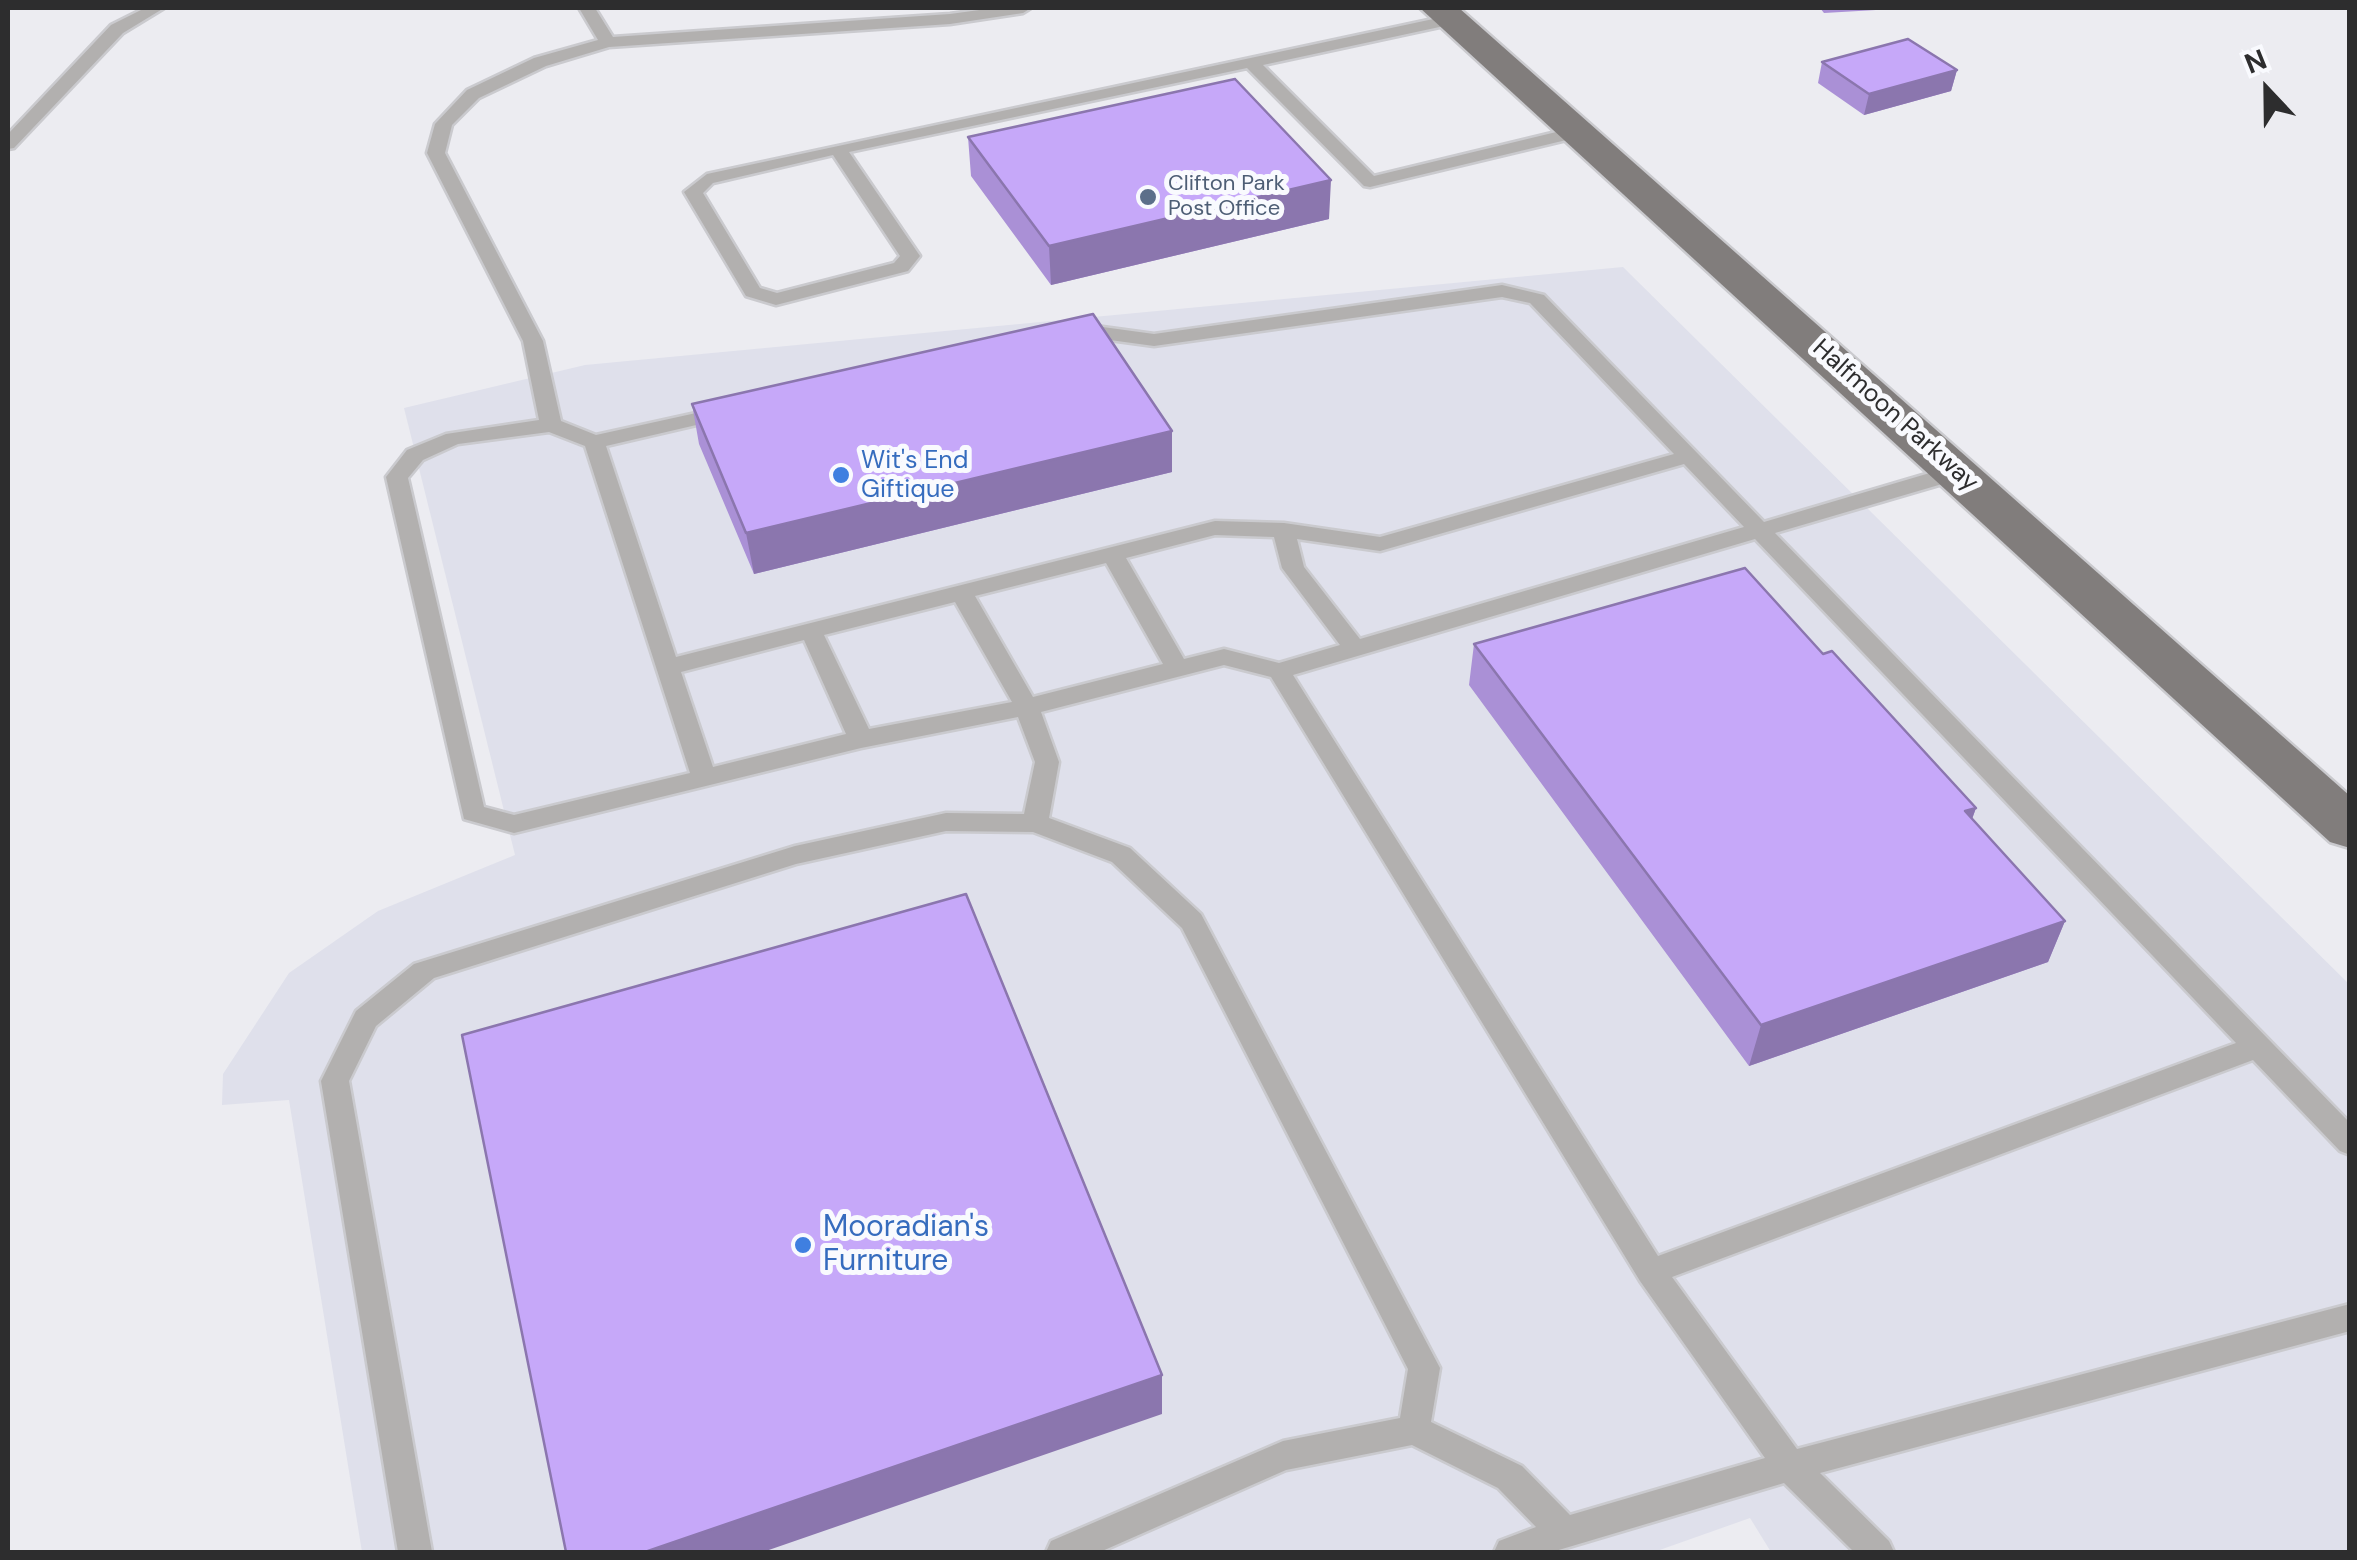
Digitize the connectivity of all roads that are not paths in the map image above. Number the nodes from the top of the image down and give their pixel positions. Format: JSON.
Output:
{"nodes":[{"id":1,"x":156,"y":8,"type":"edge"},
{"id":2,"x":587,"y":8,"type":"edge"},
{"id":3,"x":1023,"y":8,"type":"edge"},
{"id":4,"x":1445,"y":14,"type":"edge"},
{"id":5,"x":608,"y":42,"type":"junction"},
{"id":6,"x":1250,"y":61,"type":"junction"},
{"id":7,"x":1578,"y":132,"type":"junction"},
{"id":8,"x":8,"y":144,"type":"edge"},
{"id":9,"x":838,"y":149,"type":"junction"},
{"id":10,"x":1050,"y":340,"type":"edge"},
{"id":11,"x":746,"y":408,"type":"edge"},
{"id":12,"x":552,"y":426,"type":"junction"},
{"id":13,"x":594,"y":442,"type":"junction"},
{"id":14,"x":1690,"y":456,"type":"junction"},
{"id":15,"x":1958,"y":472,"type":"junction"},
{"id":16,"x":1284,"y":530,"type":"junction"},
{"id":17,"x":1761,"y":530,"type":"junction"},
{"id":18,"x":1112,"y":553,"type":"junction"},
{"id":19,"x":962,"y":594,"type":"junction"},
{"id":20,"x":812,"y":632,"type":"junction"},
{"id":21,"x":1355,"y":649,"type":"junction"},
{"id":22,"x":668,"y":667,"type":"junction"},
{"id":23,"x":1179,"y":671,"type":"junction"},
{"id":24,"x":1280,"y":671,"type":"junction"},
{"id":25,"x":1028,"y":707,"type":"junction"},
{"id":26,"x":861,"y":739,"type":"junction"},
{"id":27,"x":704,"y":778,"type":"junction"},
{"id":28,"x":1035,"y":823,"type":"junction"},
{"id":29,"x":2350,"y":828,"type":"edge"},
{"id":30,"x":2257,"y":1046,"type":"junction"},
{"id":31,"x":2350,"y":1143,"type":"edge"},
{"id":32,"x":1651,"y":1272,"type":"junction"},
{"id":33,"x":2350,"y":1317,"type":"edge"},
{"id":34,"x":1414,"y":1430,"type":"junction"},
{"id":35,"x":1790,"y":1466,"type":"junction"},
{"id":36,"x":1564,"y":1532,"type":"junction"},
{"id":37,"x":414,"y":1552,"type":"edge"},
{"id":38,"x":1063,"y":1552,"type":"edge"},
{"id":39,"x":1511,"y":1552,"type":"edge"},
{"id":40,"x":1877,"y":1552,"type":"edge"}],
"edges":[{"from":1,"to":8,"type":"lane"},
{"from":2,"to":5,"type":"lane"},
{"from":3,"to":5,"type":"lane"},
{"from":4,"to":6,"type":"lane"},
{"from":4,"to":7,"type":"main road","name":"Halfmoon Parkway"},
{"from":5,"to":12,"type":"lane"},
{"from":6,"to":7,"type":"lane"},
{"from":6,"to":9,"type":"lane"},
{"from":7,"to":15,"type":"main road","name":"Halfmoon Parkway"},
{"from":9,"to":9,"type":"lane"},
{"from":10,"to":14,"type":"lane"},
{"from":11,"to":13,"type":"lane"},
{"from":12,"to":13,"type":"lane"},
{"from":12,"to":27,"type":"lane"},
{"from":13,"to":22,"type":"lane"},
{"from":14,"to":16,"type":"lane"},
{"from":14,"to":17,"type":"lane"},
{"from":15,"to":17,"type":"lane"},
{"from":15,"to":29,"type":"main road","name":"Halfmoon Parkway"},
{"from":16,"to":18,"type":"lane"},
{"from":16,"to":21,"type":"lane"},
{"from":17,"to":21,"type":"lane"},
{"from":17,"to":30,"type":"lane"},
{"from":18,"to":19,"type":"lane"},
{"from":18,"to":23,"type":"lane"},
{"from":19,"to":20,"type":"lane"},
{"from":19,"to":25,"type":"lane"},
{"from":20,"to":22,"type":"lane"},
{"from":20,"to":26,"type":"lane"},
{"from":21,"to":24,"type":"lane"},
{"from":22,"to":27,"type":"lane"},
{"from":23,"to":24,"type":"lane"},
{"from":23,"to":25,"type":"lane"},
{"from":24,"to":32,"type":"lane"},
{"from":25,"to":26,"type":"lane"},
{"from":25,"to":28,"type":"lane"},
{"from":26,"to":27,"type":"lane"},
{"from":28,"to":34,"type":"lane"},
{"from":28,"to":37,"type":"lane"},
{"from":30,"to":31,"type":"lane"},
{"from":30,"to":32,"type":"lane"},
{"from":32,"to":35,"type":"lane"},
{"from":33,"to":35,"type":"lane"},
{"from":34,"to":36,"type":"lane"},
{"from":34,"to":38,"type":"lane"},
{"from":35,"to":36,"type":"lane"},
{"from":35,"to":40,"type":"lane"},
{"from":36,"to":39,"type":"lane"}]}
